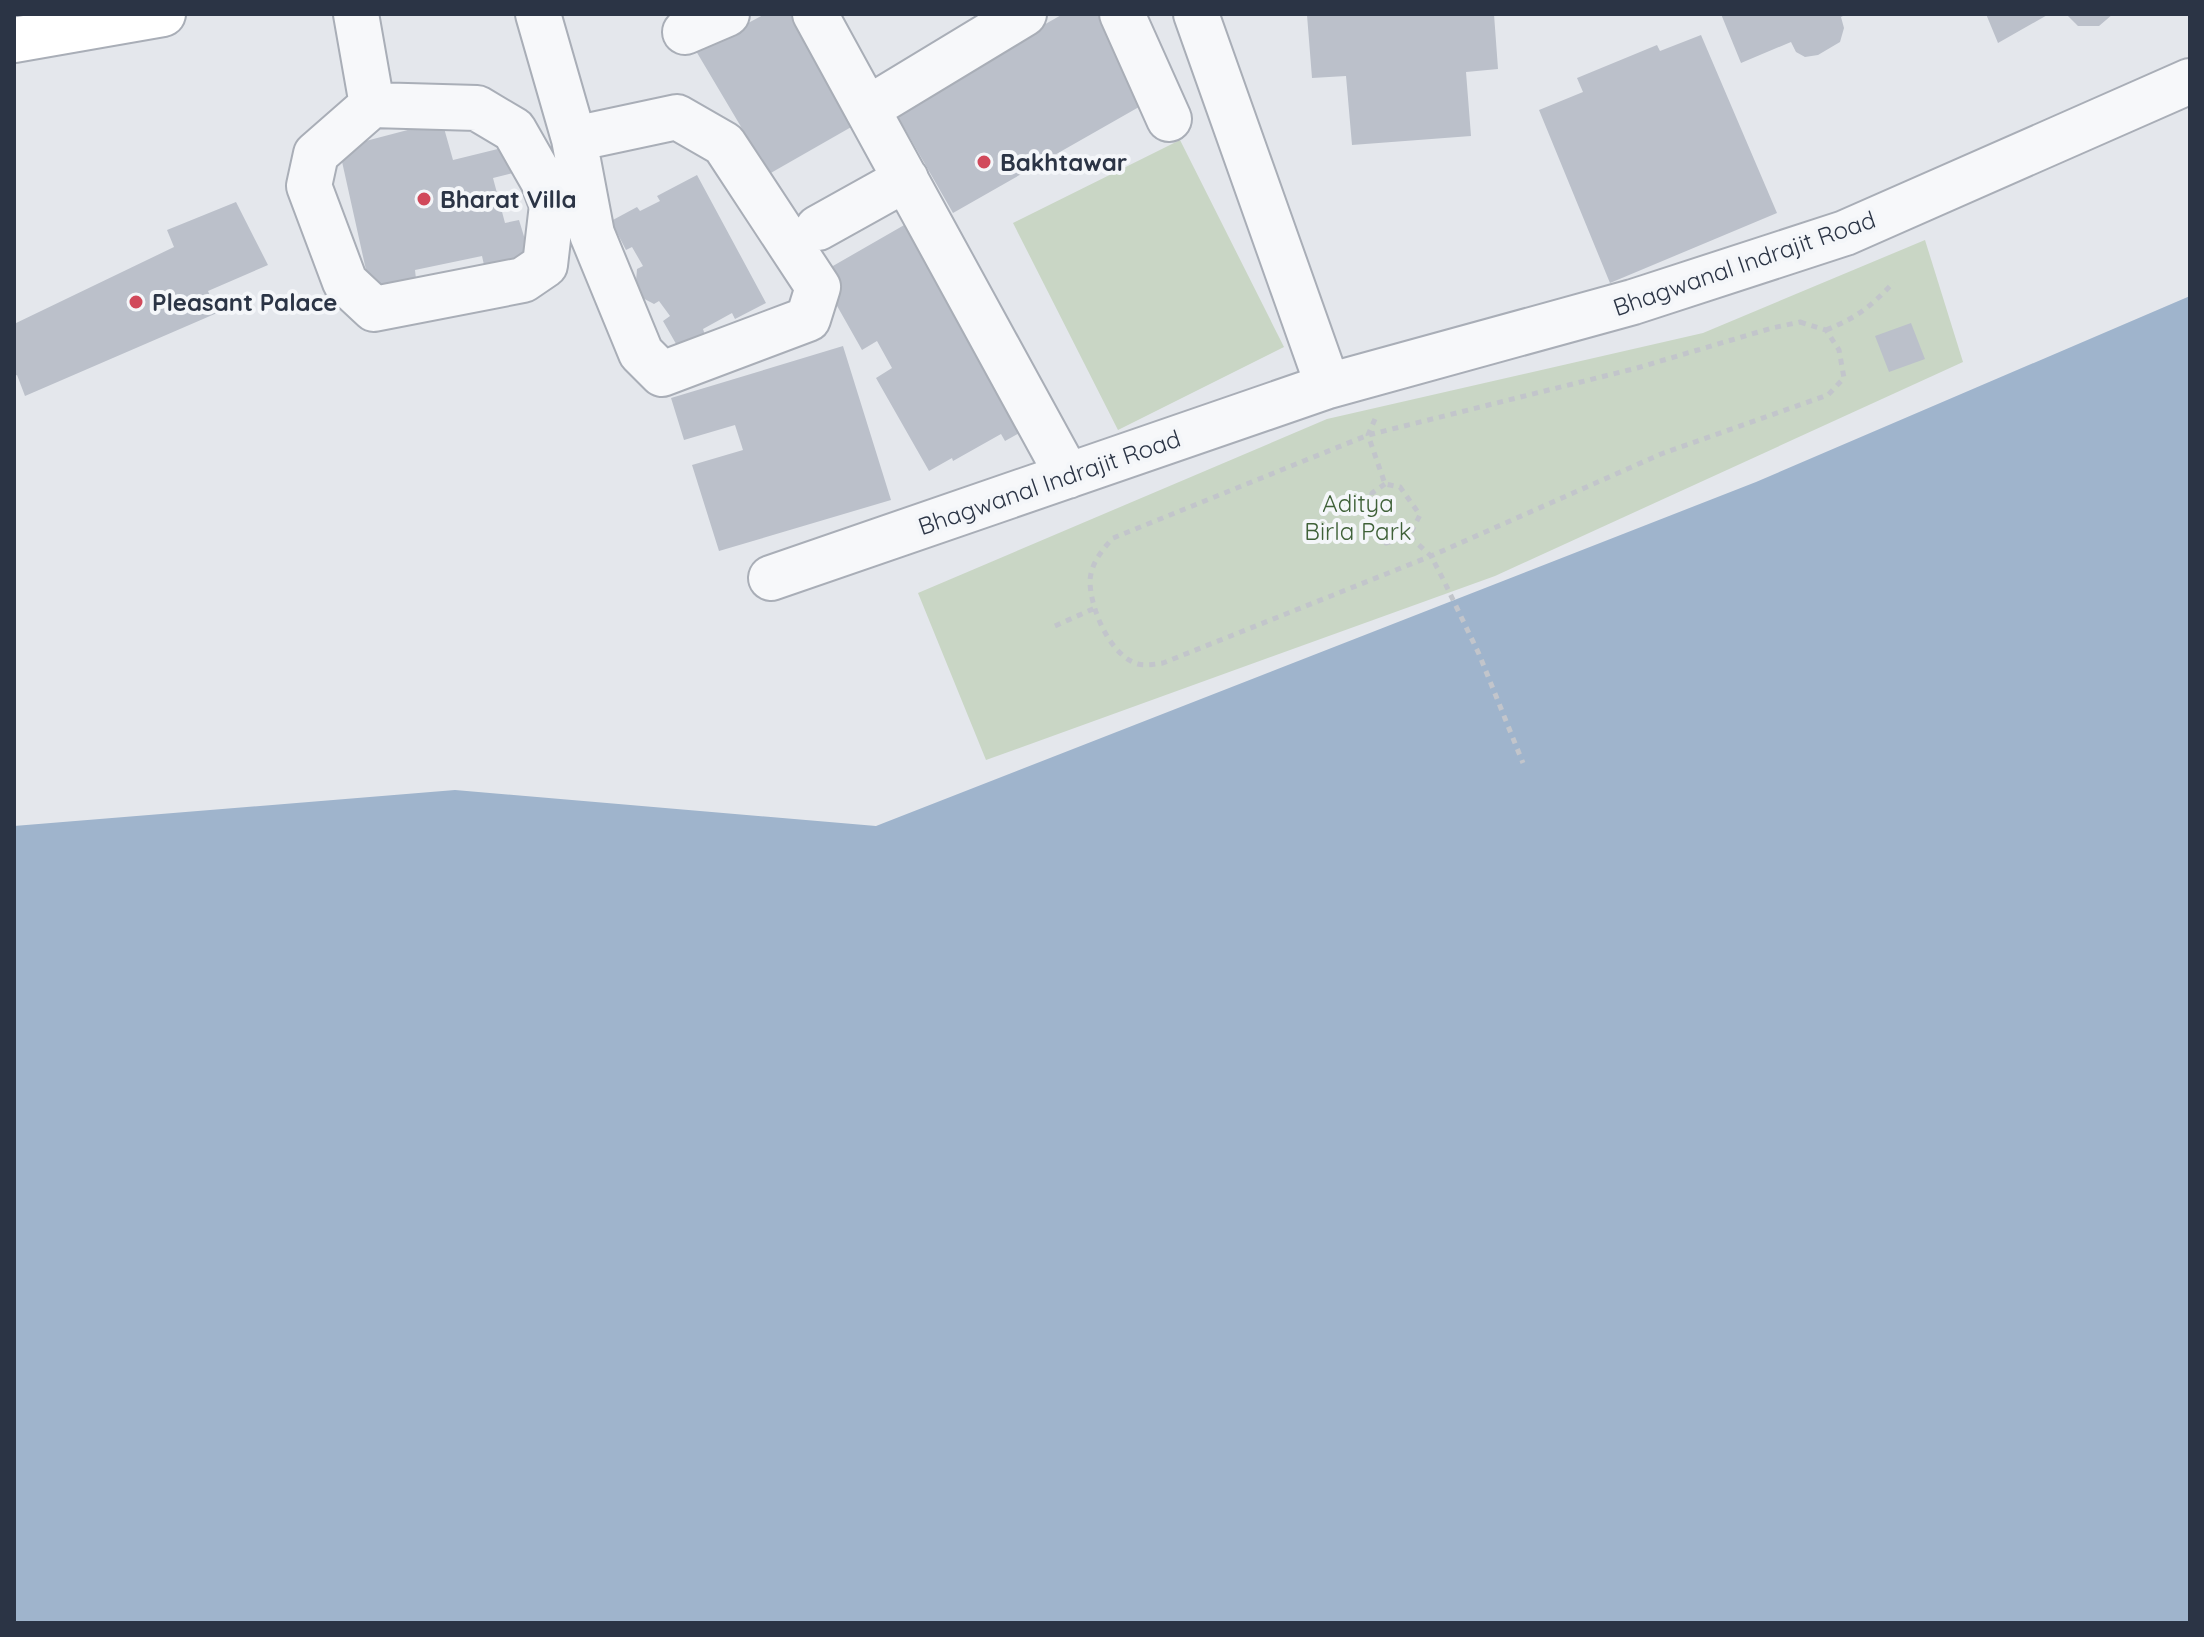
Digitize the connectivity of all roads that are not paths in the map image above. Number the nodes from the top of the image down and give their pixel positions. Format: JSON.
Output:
{"nodes":[{"id":1,"x":163,"y":14,"type":"edge"},
{"id":2,"x":356,"y":14,"type":"edge"},
{"id":3,"x":538,"y":14,"type":"edge"},
{"id":4,"x":727,"y":14,"type":"edge"},
{"id":5,"x":815,"y":14,"type":"edge"},
{"id":6,"x":1024,"y":14,"type":"edge"},
{"id":7,"x":1122,"y":14,"type":"edge"},
{"id":8,"x":1196,"y":14,"type":"edge"},
{"id":9,"x":685,"y":32,"type":"dead end"},
{"id":10,"x":14,"y":40,"type":"edge"},
{"id":11,"x":2190,"y":81,"type":"edge"},
{"id":12,"x":372,"y":105,"type":"junction"},
{"id":13,"x":867,"y":109,"type":"junction"},
{"id":14,"x":1169,"y":119,"type":"dead end"},
{"id":15,"x":574,"y":139,"type":"junction"},
{"id":16,"x":906,"y":179,"type":"junction"},
{"id":17,"x":818,"y":228,"type":"dead end"},
{"id":18,"x":1328,"y":386,"type":"junction"},
{"id":19,"x":1068,"y":476,"type":"junction"},
{"id":20,"x":771,"y":578,"type":"dead end"}],
"edges":[{"from":1,"to":10,"type":"street"},
{"from":2,"to":12,"type":"street"},
{"from":3,"to":15,"type":"street"},
{"from":4,"to":9,"type":"street"},
{"from":5,"to":13,"type":"street"},
{"from":6,"to":13,"type":"street"},
{"from":7,"to":14,"type":"street"},
{"from":8,"to":18,"type":"street"},
{"from":11,"to":18,"type":"street","name":"Bhagwanal Indrajit Road"},
{"from":12,"to":12,"type":"street"},
{"from":13,"to":16,"type":"street"},
{"from":15,"to":15,"type":"street"},
{"from":16,"to":17,"type":"street"},
{"from":16,"to":19,"type":"street"},
{"from":18,"to":19,"type":"street","name":"Bhagwanal Indrajit Road"},
{"from":19,"to":20,"type":"street","name":"Bhagwanal Indrajit Road"}]}
